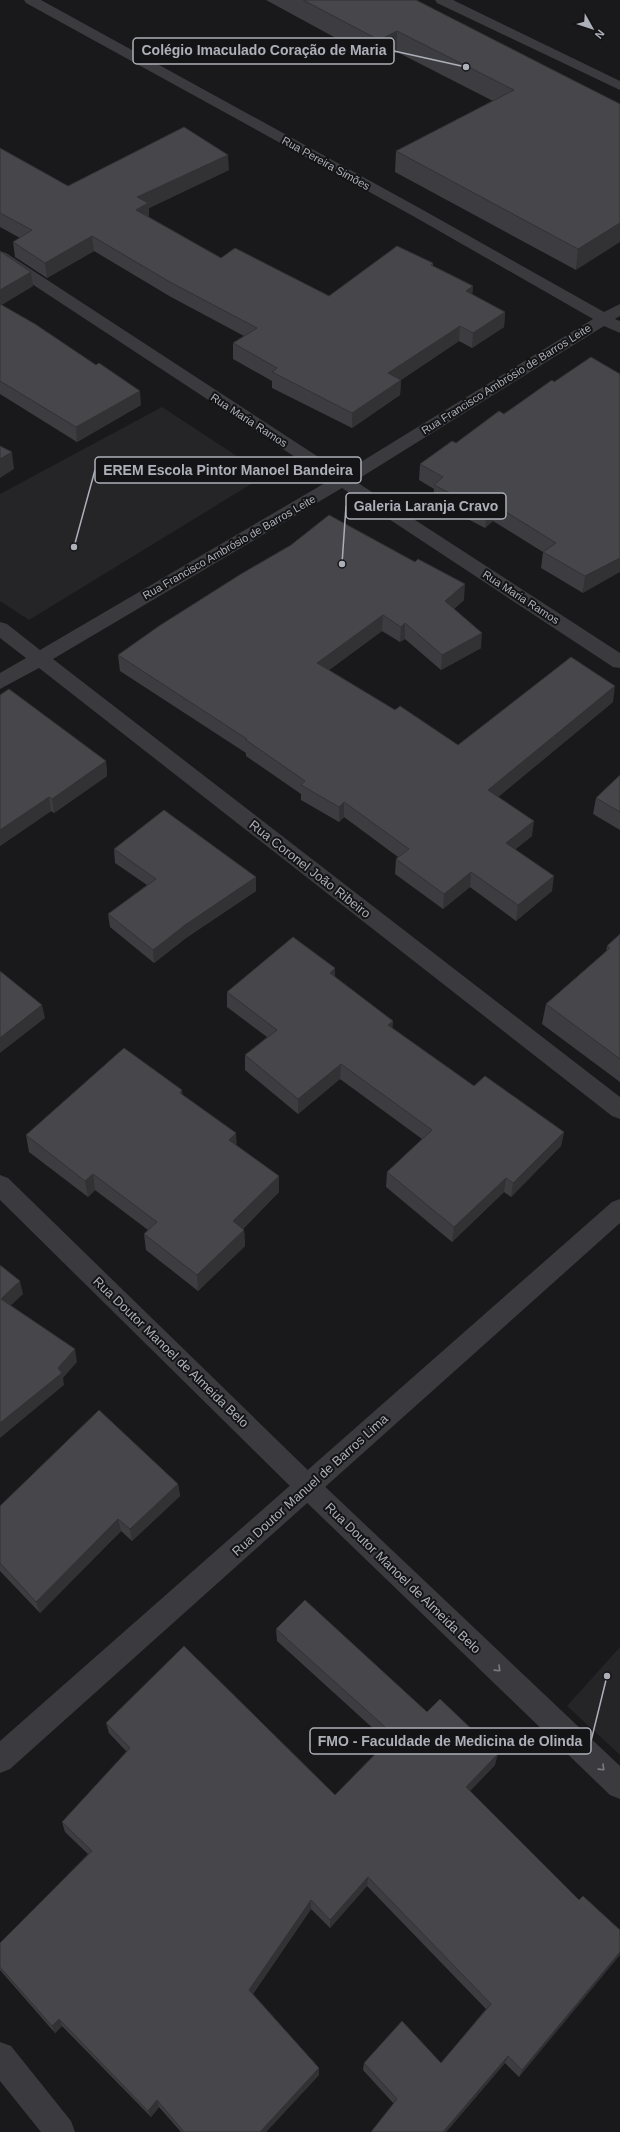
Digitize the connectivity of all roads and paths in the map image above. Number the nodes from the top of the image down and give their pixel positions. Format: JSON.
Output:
{"nodes":[{"id":1,"x":30,"y":0,"type":"edge"},
{"id":2,"x":442,"y":0,"type":"edge"},
{"id":3,"x":620,"y":86,"type":"edge"},
{"id":4,"x":0,"y":256,"type":"edge"},
{"id":5,"x":620,"y":309,"type":"edge"},
{"id":6,"x":604,"y":319,"type":"junction"},
{"id":7,"x":620,"y":328,"type":"edge"},
{"id":8,"x":342,"y":481,"type":"junction"},
{"id":9,"x":0,"y":628,"type":"edge"},
{"id":10,"x":39,"y":658,"type":"junction"},
{"id":11,"x":620,"y":662,"type":"edge"},
{"id":12,"x":0,"y":682,"type":"edge"},
{"id":13,"x":620,"y":1110,"type":"edge"},
{"id":14,"x":0,"y":1185,"type":"edge"},
{"id":15,"x":620,"y":1210,"type":"edge"},
{"id":16,"x":308,"y":1487,"type":"junction"},
{"id":17,"x":0,"y":1759,"type":"edge"},
{"id":18,"x":620,"y":1785,"type":"edge"},
{"id":19,"x":0,"y":2057,"type":"edge"},
{"id":20,"x":60,"y":2132,"type":"edge"}],
"edges":[{"from":1,"to":6,"type":"street","name":"Rua Pereira Simões"},
{"from":2,"to":3,"type":"street"},
{"from":4,"to":8,"type":"street","name":"Rua Maria Ramos"},
{"from":5,"to":6,"type":"street","name":"Rua Francisco Ambrósio de Barros Leite"},
{"from":6,"to":7,"type":"street","name":"Rua Pereira Simões"},
{"from":6,"to":8,"type":"street","name":"Rua Francisco Ambrósio de Barros Leite"},
{"from":8,"to":10,"type":"street","name":"Rua Francisco Ambrósio de Barros Leite"},
{"from":8,"to":11,"type":"street","name":"Rua Maria Ramos"},
{"from":9,"to":10,"type":"street","name":"Rua Coronel João Ribeiro"},
{"from":10,"to":12,"type":"street","name":"Rua Francisco Ambrósio de Barros Leite"},
{"from":10,"to":13,"type":"street","name":"Rua Coronel João Ribeiro"},
{"from":14,"to":16,"type":"street","name":"Rua Doutor Manoel de Almeida Belo"},
{"from":15,"to":16,"type":"street","name":"Rua Doutor Manuel de Barros Lima"},
{"from":16,"to":17,"type":"street","name":"Rua Doutor Manuel de Barros Lima"},
{"from":16,"to":18,"type":"street","name":"Rua Doutor Manoel de Almeida Belo","one_way":true},
{"from":19,"to":20,"type":"street"}]}
